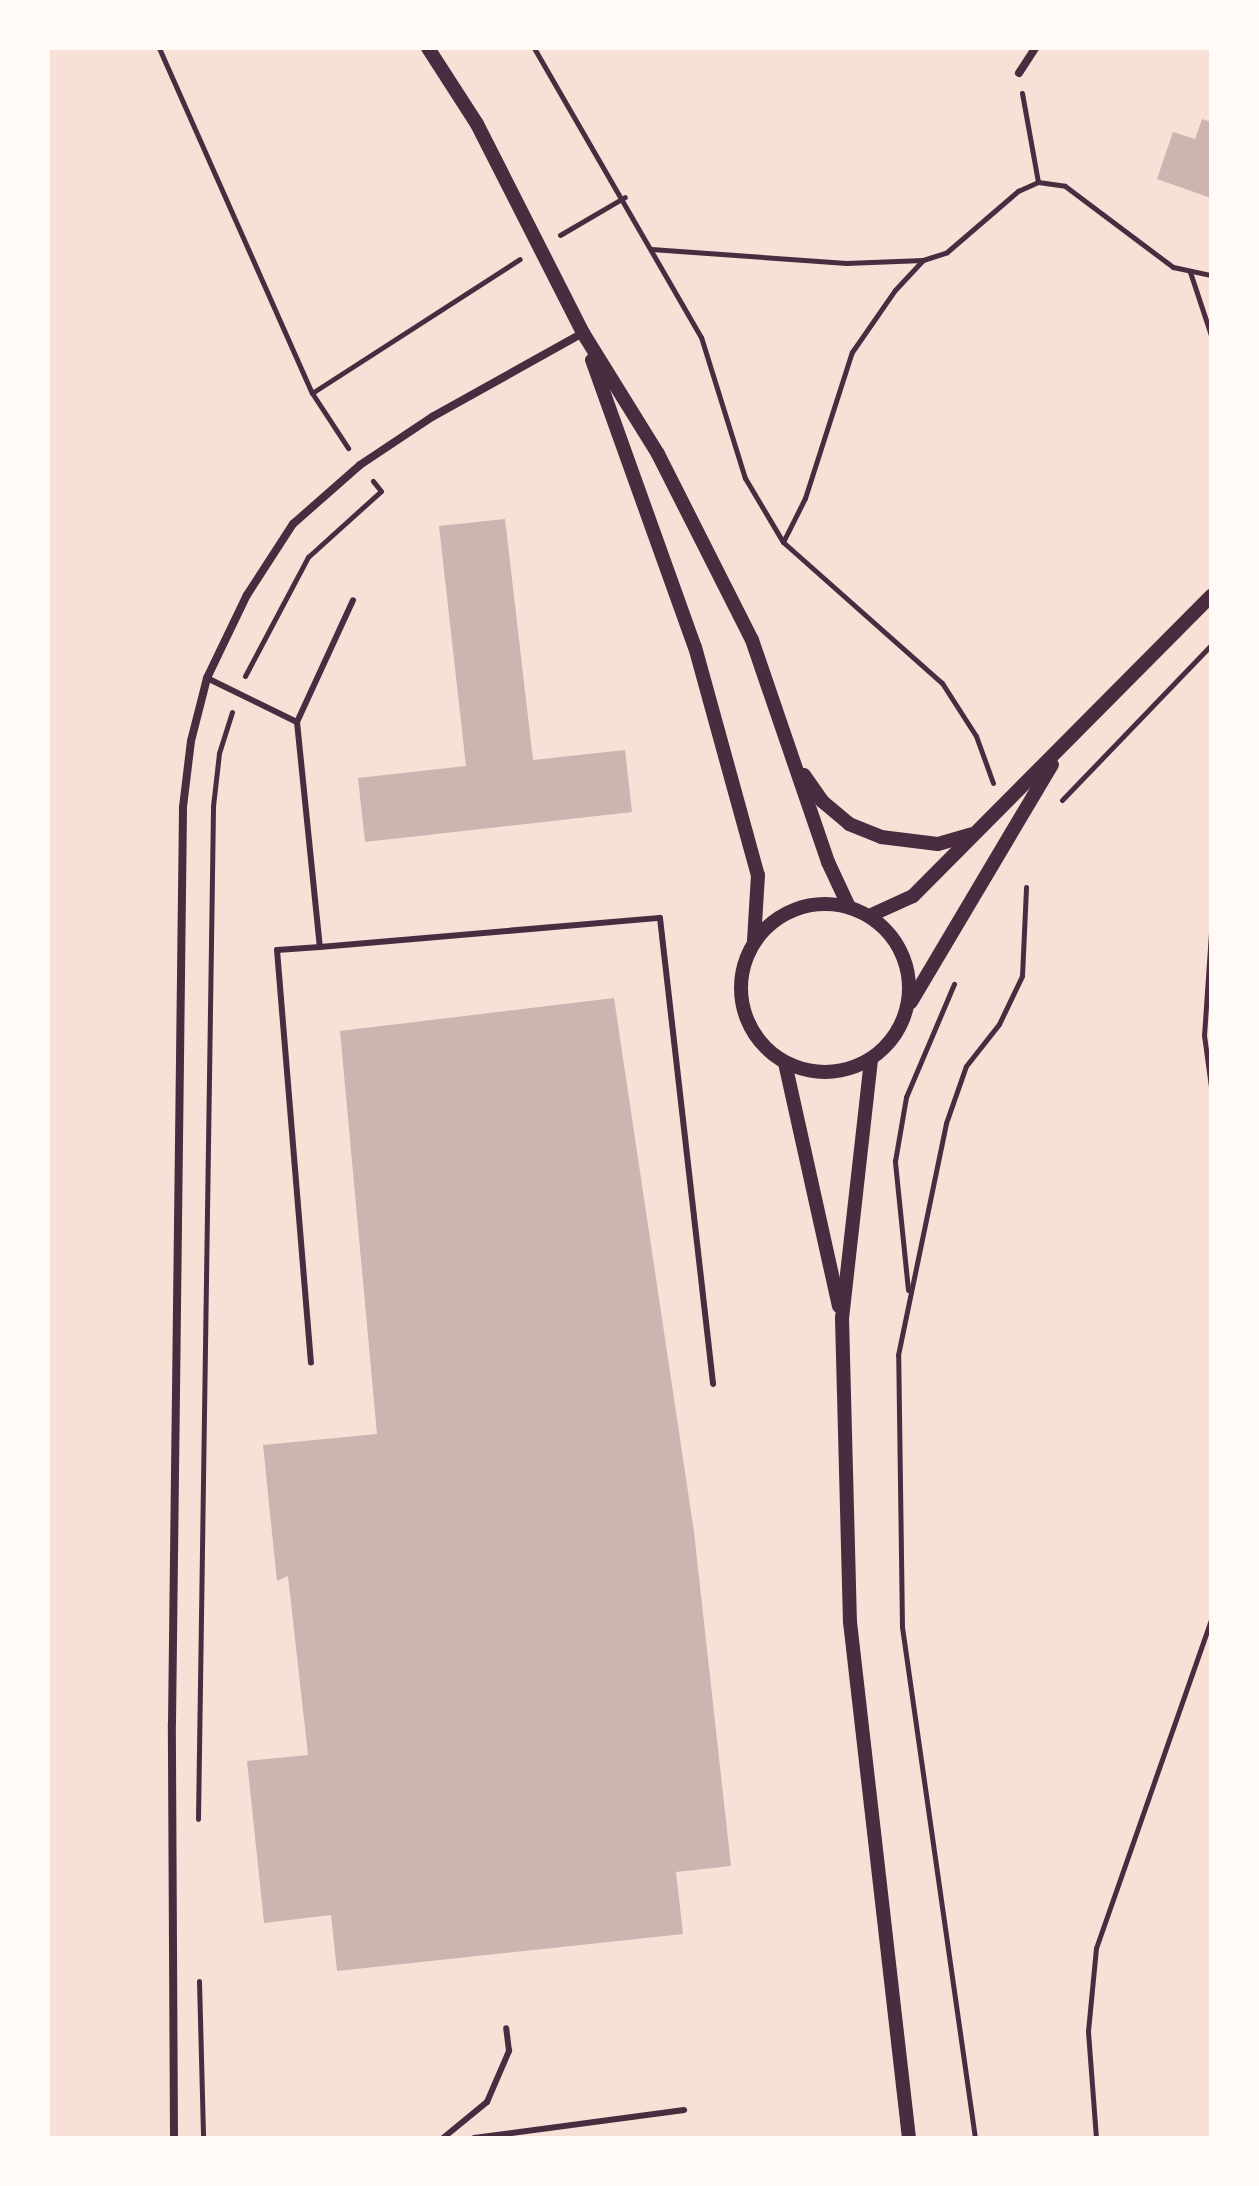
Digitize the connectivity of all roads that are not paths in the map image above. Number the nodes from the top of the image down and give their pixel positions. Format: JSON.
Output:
{"nodes":[{"id":1,"x":428,"y":48,"type":"edge"},
{"id":2,"x":1035,"y":48,"type":"edge"},
{"id":3,"x":1019,"y":73,"type":"road end"},
{"id":4,"x":583,"y":333,"type":"junction"},
{"id":5,"x":1211,"y":596,"type":"edge"},
{"id":6,"x":353,"y":600,"type":"dead end"},
{"id":7,"x":207,"y":678,"type":"junction"},
{"id":8,"x":297,"y":722,"type":"junction"},
{"id":9,"x":1062,"y":748,"type":"junction"},
{"id":10,"x":792,"y":757,"type":"junction"},
{"id":11,"x":976,"y":833,"type":"junction"},
{"id":12,"x":849,"y":907,"type":"junction"},
{"id":13,"x":869,"y":916,"type":"junction"},
{"id":14,"x":754,"y":941,"type":"junction"},
{"id":15,"x":320,"y":947,"type":"junction"},
{"id":16,"x":907,"y":1009,"type":"junction"},
{"id":17,"x":871,"y":1060,"type":"junction"},
{"id":18,"x":785,"y":1063,"type":"junction"},
{"id":19,"x":842,"y":1318,"type":"junction"},
{"id":20,"x":311,"y":1363,"type":"dead end"},
{"id":21,"x":713,"y":1384,"type":"dead end"},
{"id":22,"x":506,"y":2028,"type":"dead end"},
{"id":23,"x":684,"y":2110,"type":"dead end"},
{"id":24,"x":174,"y":2138,"type":"edge"},
{"id":25,"x":443,"y":2138,"type":"edge"},
{"id":26,"x":474,"y":2138,"type":"edge"},
{"id":27,"x":909,"y":2138,"type":"edge"}],
"edges":[{"from":1,"to":4,"type":"street"},
{"from":2,"to":3,"type":"street"},
{"from":4,"to":7,"type":"street"},
{"from":4,"to":10,"type":"street"},
{"from":4,"to":14,"type":"street"},
{"from":5,"to":9,"type":"street"},
{"from":6,"to":8,"type":"lane"},
{"from":7,"to":8,"type":"lane"},
{"from":7,"to":24,"type":"street"},
{"from":8,"to":15,"type":"lane"},
{"from":9,"to":11,"type":"street"},
{"from":9,"to":16,"type":"street"},
{"from":10,"to":11,"type":"street"},
{"from":10,"to":12,"type":"street"},
{"from":11,"to":13,"type":"street"},
{"from":12,"to":13,"type":"street"},
{"from":12,"to":14,"type":"street"},
{"from":13,"to":16,"type":"street"},
{"from":14,"to":18,"type":"street"},
{"from":15,"to":20,"type":"lane"},
{"from":15,"to":21,"type":"lane"},
{"from":16,"to":17,"type":"street"},
{"from":17,"to":18,"type":"street"},
{"from":17,"to":19,"type":"street"},
{"from":18,"to":19,"type":"street"},
{"from":19,"to":27,"type":"street"},
{"from":22,"to":25,"type":"lane"},
{"from":23,"to":26,"type":"lane"}]}
